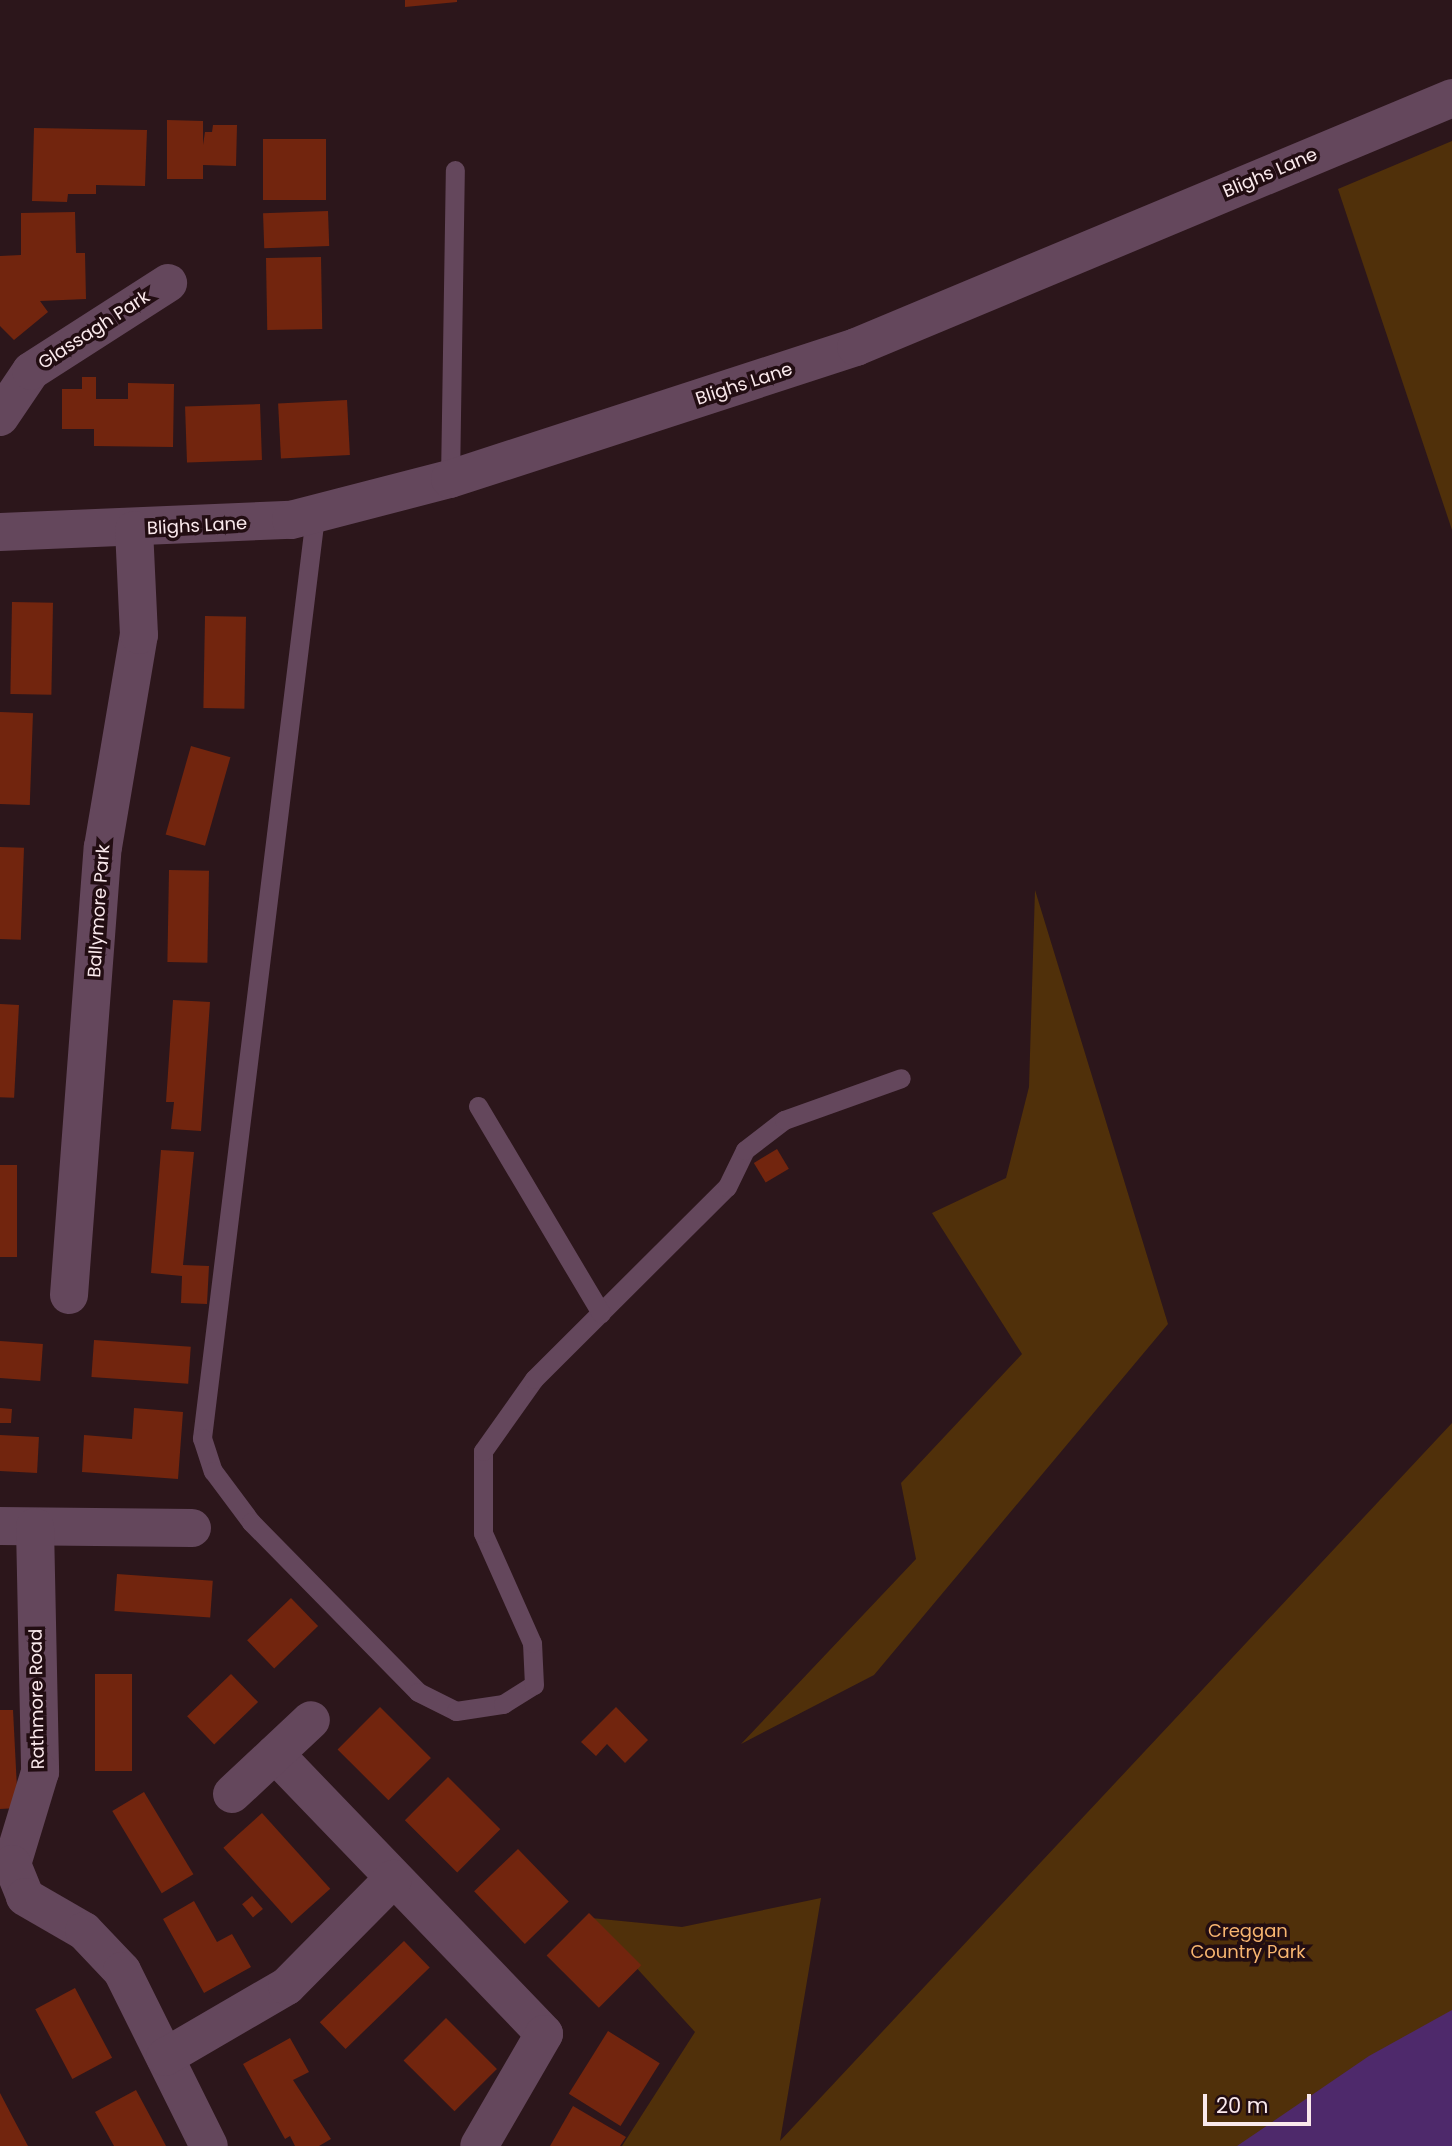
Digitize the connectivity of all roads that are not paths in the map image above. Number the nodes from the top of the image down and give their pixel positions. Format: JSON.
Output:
{"nodes":[{"id":1,"x":1452,"y":98,"type":"edge"},
{"id":2,"x":455,"y":170,"type":"dead end"},
{"id":3,"x":168,"y":283,"type":"dead end"},
{"id":4,"x":0,"y":416,"type":"edge"},
{"id":5,"x":450,"y":479,"type":"junction"},
{"id":6,"x":315,"y":516,"type":"junction"},
{"id":7,"x":134,"y":530,"type":"junction"},
{"id":8,"x":0,"y":532,"type":"edge"},
{"id":9,"x":901,"y":1078,"type":"dead end"},
{"id":10,"x":478,"y":1106,"type":"dead end"},
{"id":11,"x":69,"y":1295,"type":"dead end"},
{"id":12,"x":601,"y":1313,"type":"junction"},
{"id":13,"x":17,"y":1526,"type":"edge"},
{"id":14,"x":192,"y":1528,"type":"dead end"},
{"id":15,"x":311,"y":1720,"type":"dead end"},
{"id":16,"x":275,"y":1755,"type":"junction"},
{"id":17,"x":232,"y":1794,"type":"dead end"},
{"id":18,"x":393,"y":1879,"type":"junction"},
{"id":19,"x":165,"y":2057,"type":"junction"},
{"id":20,"x":209,"y":2146,"type":"edge"},
{"id":21,"x":479,"y":2146,"type":"edge"}],
"edges":[{"from":1,"to":5,"type":"street","name":"Blighs Lane"},
{"from":2,"to":5,"type":"lane"},
{"from":3,"to":4,"type":"street","name":"Glassagh Park"},
{"from":5,"to":6,"type":"street","name":"Blighs Lane"},
{"from":6,"to":7,"type":"street","name":"Blighs Lane"},
{"from":6,"to":12,"type":"lane"},
{"from":7,"to":8,"type":"street","name":"Blighs Lane"},
{"from":7,"to":11,"type":"street","name":"Ballymore Park"},
{"from":9,"to":12,"type":"lane"},
{"from":10,"to":12,"type":"lane"},
{"from":13,"to":14,"type":"street","name":"Rathmore Road"},
{"from":13,"to":19,"type":"street","name":"Rathmore Road"},
{"from":15,"to":16,"type":"street"},
{"from":16,"to":17,"type":"street"},
{"from":16,"to":18,"type":"street"},
{"from":18,"to":19,"type":"street"},
{"from":18,"to":21,"type":"street"},
{"from":19,"to":20,"type":"street","name":"Rathmore Road"}]}
